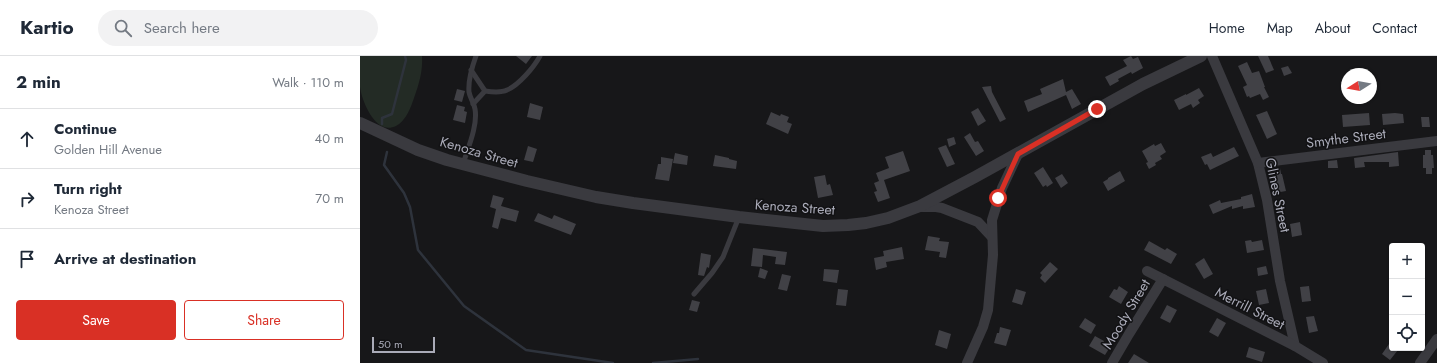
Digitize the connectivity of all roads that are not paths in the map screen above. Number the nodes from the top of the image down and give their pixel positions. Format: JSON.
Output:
{"nodes":[{"id":1,"x":476,"y":56,"type":"edge"},
{"id":2,"x":540,"y":56,"type":"edge"},
{"id":3,"x":1200,"y":56,"type":"edge"},
{"id":4,"x":1212,"y":56,"type":"edge"},
{"id":5,"x":471,"y":70,"type":"junction"},
{"id":6,"x":485,"y":91,"type":"junction"},
{"id":7,"x":473,"y":104,"type":"junction"},
{"id":8,"x":360,"y":123,"type":"edge"},
{"id":9,"x":1437,"y":141,"type":"edge"},
{"id":10,"x":1018,"y":154,"type":"junction"},
{"id":11,"x":1258,"y":163,"type":"junction"},
{"id":12,"x":463,"y":164,"type":"junction"},
{"id":13,"x":918,"y":207,"type":"junction"},
{"id":14,"x":739,"y":217,"type":"junction"},
{"id":15,"x":992,"y":237,"type":"junction"},
{"id":16,"x":1147,"y":271,"type":"dead end"},
{"id":17,"x":1163,"y":279,"type":"junction"},
{"id":18,"x":694,"y":294,"type":"dead end"},
{"id":19,"x":1437,"y":339,"type":"edge"},
{"id":20,"x":1295,"y":346,"type":"junction"},
{"id":21,"x":967,"y":363,"type":"edge"},
{"id":22,"x":1112,"y":363,"type":"edge"},
{"id":23,"x":1323,"y":363,"type":"edge"},
{"id":24,"x":1420,"y":363,"type":"edge"}],
"edges":[{"from":1,"to":5,"type":"lane"},
{"from":2,"to":6,"type":"lane"},
{"from":3,"to":10,"type":"street","name":"Kenoza Street"},
{"from":4,"to":11,"type":"street","name":"Glines Street"},
{"from":5,"to":6,"type":"lane"},
{"from":5,"to":7,"type":"lane"},
{"from":6,"to":7,"type":"lane"},
{"from":7,"to":12,"type":"lane"},
{"from":8,"to":12,"type":"street","name":"Kenoza Street"},
{"from":9,"to":11,"type":"street","name":"Smythe Street"},
{"from":10,"to":13,"type":"street","name":"Kenoza Street"},
{"from":10,"to":15,"type":"street"},
{"from":11,"to":20,"type":"street","name":"Glines Street"},
{"from":12,"to":14,"type":"street","name":"Kenoza Street"},
{"from":13,"to":14,"type":"street","name":"Kenoza Street"},
{"from":13,"to":15,"type":"street"},
{"from":14,"to":18,"type":"lane"},
{"from":15,"to":21,"type":"street"},
{"from":16,"to":17,"type":"street","name":"Merrill Street"},
{"from":17,"to":20,"type":"street","name":"Merrill Street"},
{"from":17,"to":22,"type":"street","name":"Moody Street"},
{"from":19,"to":24,"type":"street"},
{"from":20,"to":23,"type":"street","name":"Merrill Street"}]}
